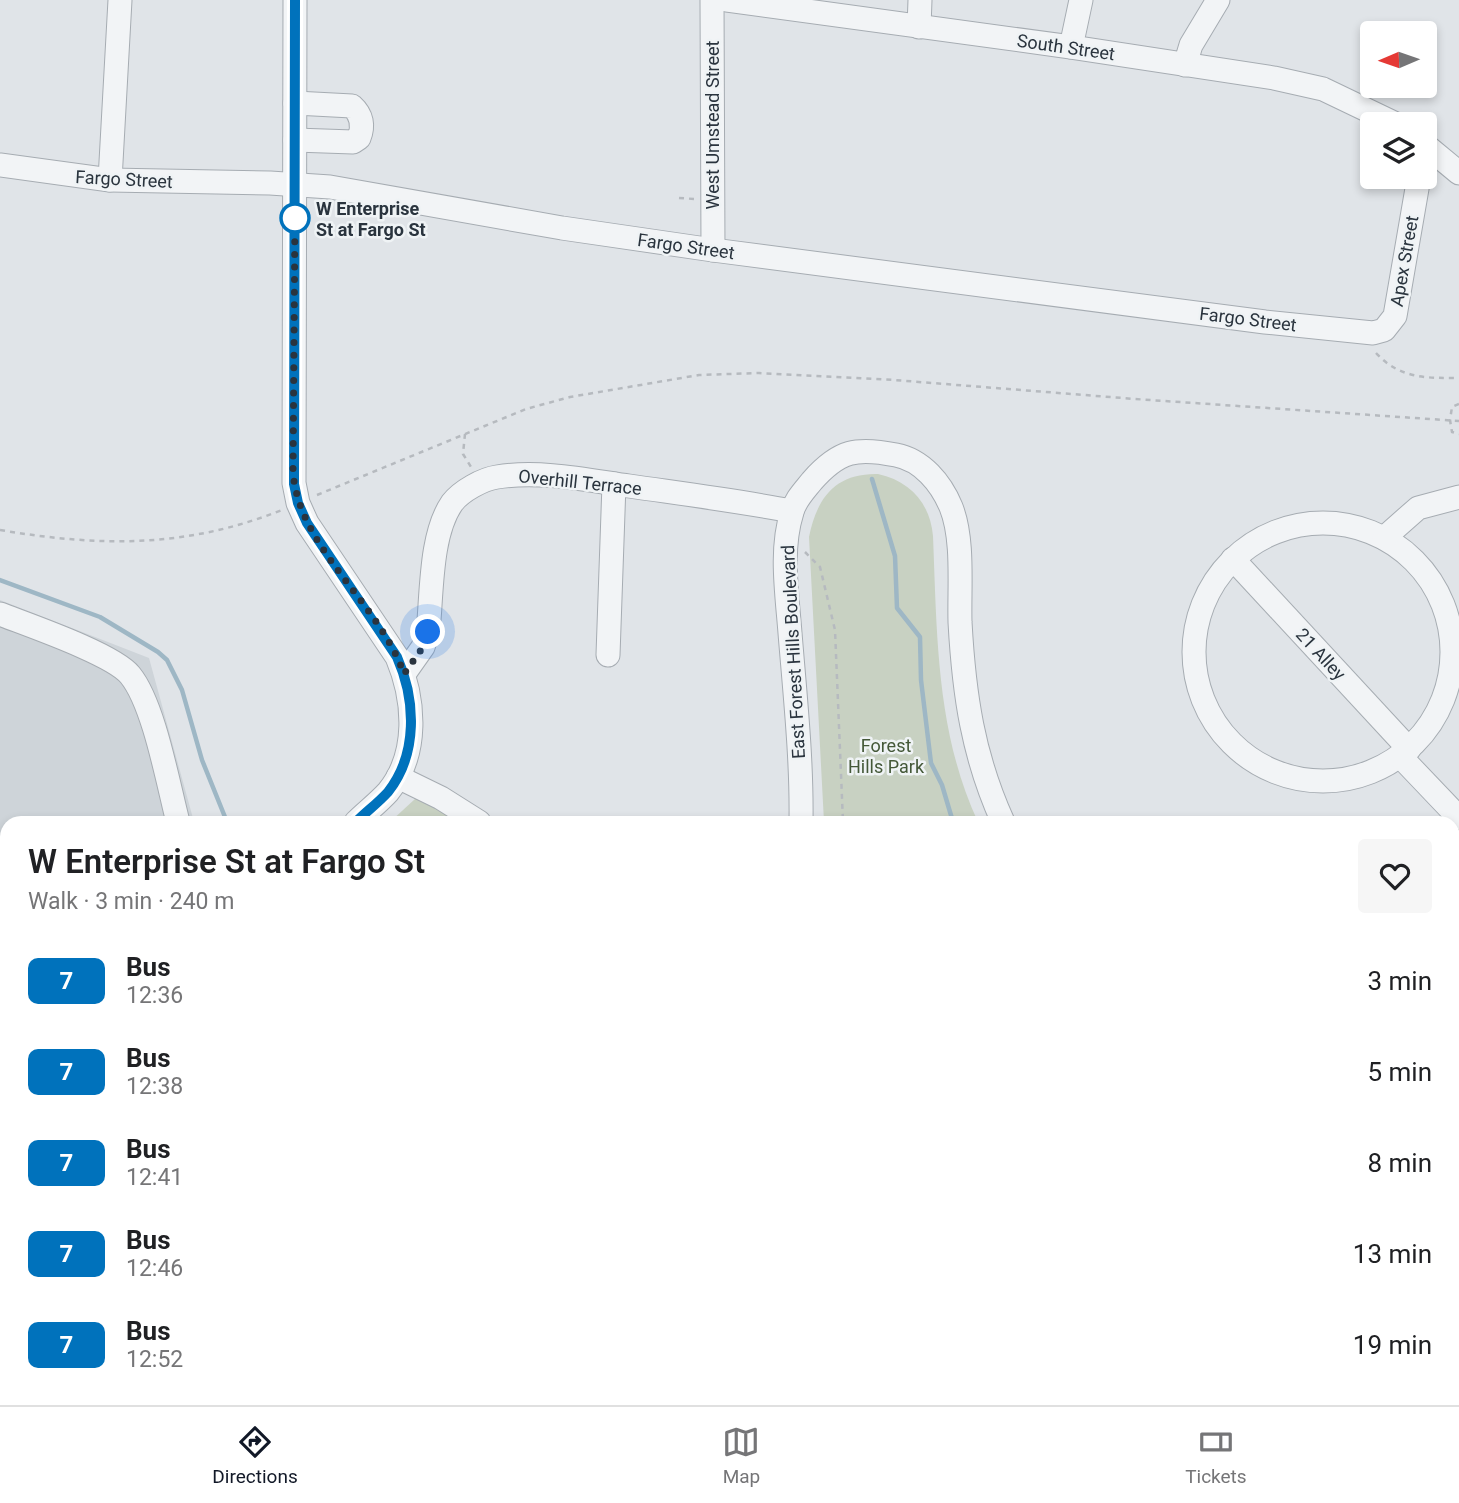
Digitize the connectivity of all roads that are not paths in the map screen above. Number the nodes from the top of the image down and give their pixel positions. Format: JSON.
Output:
{"nodes":[{"id":1,"x":120,"y":0,"type":"edge"},
{"id":2,"x":295,"y":0,"type":"edge"},
{"id":3,"x":712,"y":0,"type":"edge"},
{"id":4,"x":727,"y":0,"type":"edge"},
{"id":5,"x":920,"y":0,"type":"edge"},
{"id":6,"x":1082,"y":0,"type":"edge"},
{"id":7,"x":1218,"y":0,"type":"edge"},
{"id":8,"x":919,"y":27,"type":"junction"},
{"id":9,"x":1071,"y":47,"type":"junction"},
{"id":10,"x":1185,"y":65,"type":"junction"},
{"id":11,"x":295,"y":103,"type":"junction"},
{"id":12,"x":1371,"y":112,"type":"edge"},
{"id":13,"x":295,"y":140,"type":"junction"},
{"id":14,"x":1437,"y":155,"type":"edge"},
{"id":15,"x":0,"y":166,"type":"edge"},
{"id":16,"x":1459,"y":173,"type":"edge"},
{"id":17,"x":110,"y":180,"type":"junction"},
{"id":18,"x":295,"y":184,"type":"junction"},
{"id":19,"x":1417,"y":189,"type":"edge"},
{"id":20,"x":713,"y":250,"type":"junction"},
{"id":21,"x":1373,"y":333,"type":"joint"},
{"id":22,"x":614,"y":484,"type":"junction"},
{"id":23,"x":1459,"y":497,"type":"edge"},
{"id":24,"x":790,"y":520,"type":"junction"},
{"id":25,"x":1384,"y":538,"type":"junction"},
{"id":26,"x":1233,"y":559,"type":"junction"},
{"id":27,"x":0,"y":614,"type":"edge"},
{"id":28,"x":608,"y":655,"type":"dead end"},
{"id":29,"x":404,"y":674,"type":"junction"},
{"id":30,"x":1404,"y":752,"type":"junction"},
{"id":31,"x":398,"y":776,"type":"junction"},
{"id":32,"x":176,"y":816,"type":"edge"},
{"id":33,"x":362,"y":816,"type":"edge"},
{"id":34,"x":470,"y":816,"type":"edge"},
{"id":35,"x":801,"y":816,"type":"edge"},
{"id":36,"x":1000,"y":816,"type":"edge"},
{"id":37,"x":1457,"y":816,"type":"edge"}],
"edges":[{"from":1,"to":17,"type":"street"},
{"from":2,"to":11,"type":"street"},
{"from":3,"to":20,"type":"street","name":"West Umstead Street"},
{"from":4,"to":8,"type":"street","name":"South Street"},
{"from":5,"to":8,"type":"street"},
{"from":6,"to":9,"type":"street"},
{"from":7,"to":10,"type":"street"},
{"from":8,"to":9,"type":"street","name":"South Street"},
{"from":9,"to":10,"type":"street","name":"South Street"},
{"from":10,"to":12,"type":"street","name":"South Street"},
{"from":11,"to":13,"type":"street"},
{"from":11,"to":13,"type":"street"},
{"from":13,"to":18,"type":"street"},
{"from":14,"to":16,"type":"street"},
{"from":15,"to":17,"type":"street","name":"Fargo Street"},
{"from":17,"to":18,"type":"street","name":"Fargo Street"},
{"from":18,"to":20,"type":"street","name":"Fargo Street"},
{"from":18,"to":29,"type":"street"},
{"from":19,"to":21,"type":"street","name":"Apex Street"},
{"from":20,"to":21,"type":"street","name":"Fargo Street"},
{"from":22,"to":24,"type":"street","name":"Overhill Terrace"},
{"from":22,"to":28,"type":"street"},
{"from":22,"to":29,"type":"street","name":"Overhill Terrace"},
{"from":23,"to":25,"type":"street"},
{"from":24,"to":35,"type":"street","name":"East Forest Hills Boulevard"},
{"from":24,"to":36,"type":"street"},
{"from":25,"to":26,"type":"street"},
{"from":25,"to":30,"type":"street"},
{"from":26,"to":30,"type":"street","name":"21 Alley"},
{"from":26,"to":30,"type":"street"},
{"from":27,"to":32,"type":"street"},
{"from":29,"to":31,"type":"street"},
{"from":30,"to":37,"type":"street","name":"21 Alley"},
{"from":31,"to":33,"type":"street"},
{"from":31,"to":34,"type":"street"}]}
